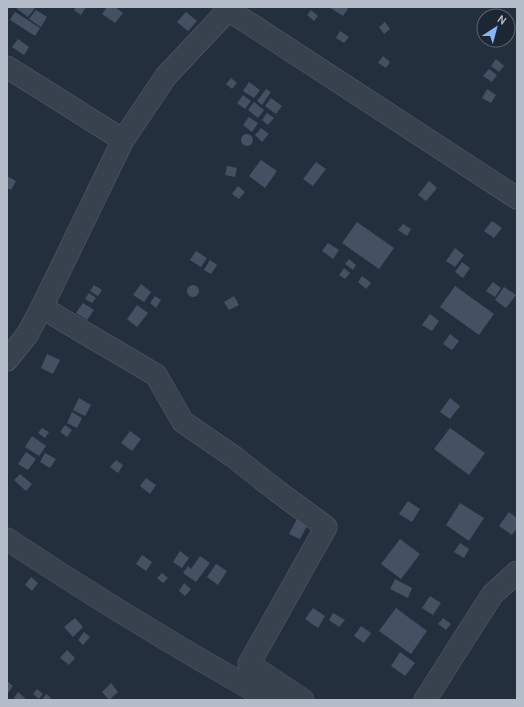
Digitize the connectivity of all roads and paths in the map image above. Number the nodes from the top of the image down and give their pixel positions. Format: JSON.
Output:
{"nodes":[{"id":1,"x":228,"y":8,"type":"edge"},
{"id":2,"x":7,"y":67,"type":"edge"},
{"id":3,"x":123,"y":140,"type":"junction"},
{"id":4,"x":517,"y":198,"type":"edge"},
{"id":5,"x":42,"y":307,"type":"junction"},
{"id":6,"x":7,"y":360,"type":"edge"},
{"id":7,"x":7,"y":539,"type":"edge"},
{"id":8,"x":517,"y":572,"type":"edge"},
{"id":9,"x":271,"y":700,"type":"edge"},
{"id":10,"x":303,"y":700,"type":"edge"},
{"id":11,"x":425,"y":700,"type":"edge"}],
"edges":[{"from":1,"to":3,"type":"street"},
{"from":1,"to":4,"type":"street"},
{"from":2,"to":3,"type":"street"},
{"from":3,"to":5,"type":"street"},
{"from":5,"to":6,"type":"street"},
{"from":5,"to":10,"type":"street"},
{"from":7,"to":9,"type":"street"},
{"from":8,"to":11,"type":"street"}]}
